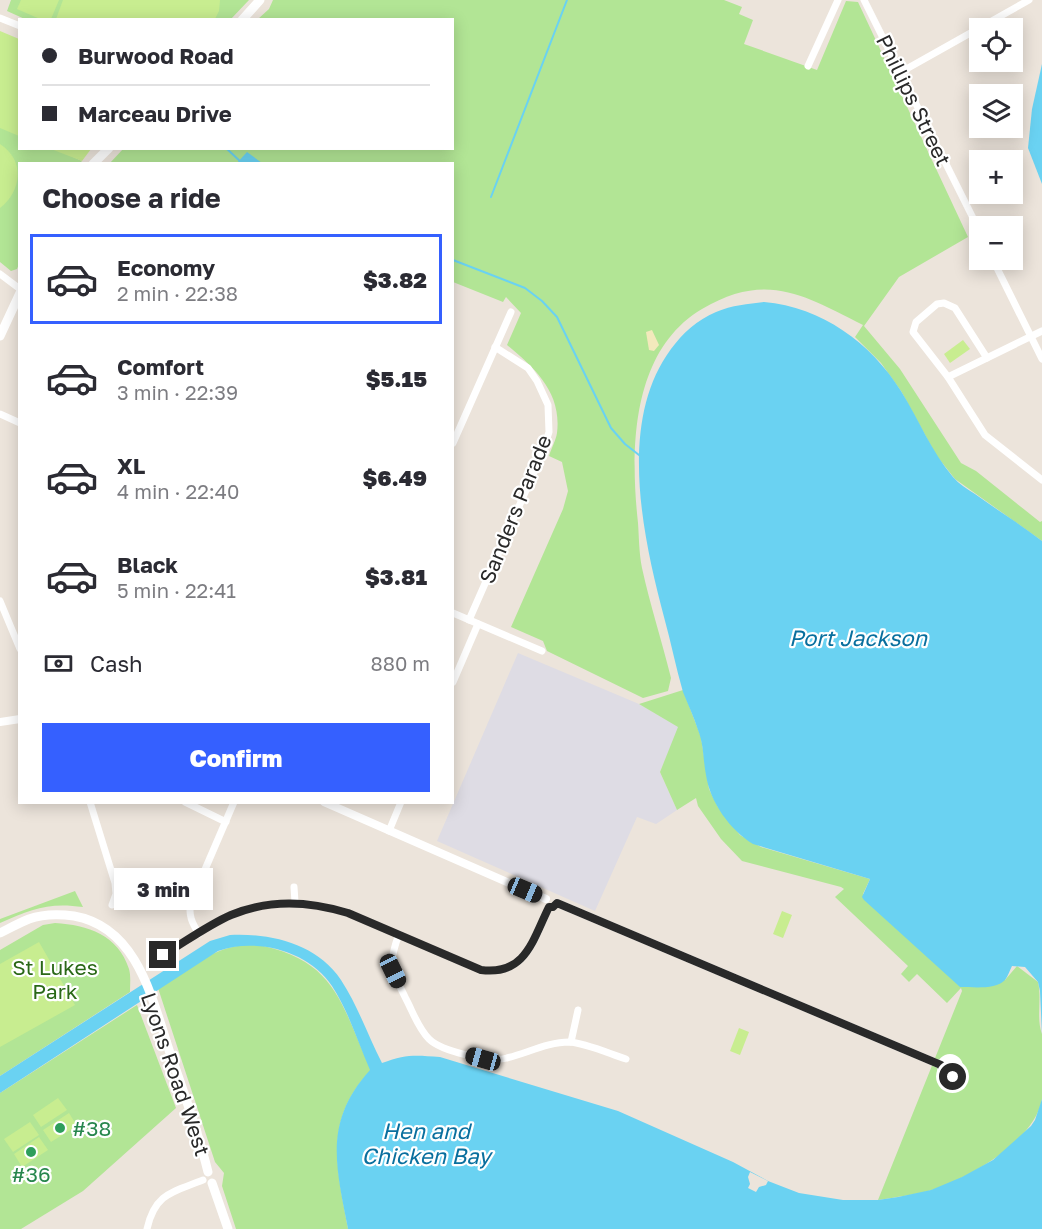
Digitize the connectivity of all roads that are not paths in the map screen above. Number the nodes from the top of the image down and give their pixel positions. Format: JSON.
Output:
{"nodes":[{"id":1,"x":260,"y":0,"type":"edge"},
{"id":2,"x":838,"y":0,"type":"edge"},
{"id":3,"x":864,"y":0,"type":"edge"},
{"id":4,"x":1029,"y":0,"type":"edge"},
{"id":5,"x":0,"y":18,"type":"edge"},
{"id":6,"x":244,"y":18,"type":"edge"},
{"id":7,"x":18,"y":25,"type":"edge"},
{"id":8,"x":808,"y":66,"type":"dead end"},
{"id":9,"x":901,"y":72,"type":"junction"},
{"id":10,"x":107,"y":150,"type":"edge"},
{"id":11,"x":95,"y":162,"type":"edge"},
{"id":12,"x":972,"y":216,"type":"edge"},
{"id":13,"x":998,"y":270,"type":"edge"},
{"id":14,"x":0,"y":274,"type":"edge"},
{"id":15,"x":18,"y":289,"type":"edge"},
{"id":16,"x":18,"y":296,"type":"edge"},
{"id":17,"x":511,"y":312,"type":"dead end"},
{"id":18,"x":1042,"y":331,"type":"edge"},
{"id":19,"x":0,"y":336,"type":"edge"},
{"id":20,"x":1031,"y":336,"type":"junction"},
{"id":21,"x":495,"y":347,"type":"junction"},
{"id":22,"x":987,"y":358,"type":"junction"},
{"id":23,"x":1042,"y":359,"type":"edge"},
{"id":24,"x":948,"y":377,"type":"junction"},
{"id":25,"x":0,"y":414,"type":"edge"},
{"id":26,"x":18,"y":422,"type":"edge"},
{"id":27,"x":454,"y":441,"type":"edge"},
{"id":28,"x":1042,"y":480,"type":"edge"},
{"id":29,"x":0,"y":601,"type":"edge"},
{"id":30,"x":454,"y":613,"type":"edge"},
{"id":31,"x":469,"y":620,"type":"junction"},
{"id":32,"x":478,"y":624,"type":"junction"},
{"id":33,"x":18,"y":644,"type":"edge"},
{"id":34,"x":542,"y":651,"type":"dead end"},
{"id":35,"x":454,"y":680,"type":"edge"},
{"id":36,"x":18,"y":719,"type":"edge"},
{"id":37,"x":0,"y":722,"type":"edge"},
{"id":38,"x":91,"y":804,"type":"edge"},
{"id":39,"x":189,"y":804,"type":"edge"},
{"id":40,"x":233,"y":804,"type":"edge"},
{"id":41,"x":328,"y":804,"type":"edge"},
{"id":42,"x":400,"y":804,"type":"edge"},
{"id":43,"x":226,"y":822,"type":"junction"},
{"id":44,"x":389,"y":831,"type":"junction"},
{"id":45,"x":294,"y":887,"type":"dead end"},
{"id":46,"x":295,"y":902,"type":"junction"},
{"id":47,"x":551,"y":903,"type":"junction"},
{"id":48,"x":112,"y":905,"type":"dead end"},
{"id":49,"x":0,"y":933,"type":"edge"},
{"id":50,"x":199,"y":934,"type":"junction"},
{"id":51,"x":399,"y":934,"type":"junction"},
{"id":52,"x":163,"y":955,"type":"dead end"},
{"id":53,"x":578,"y":1010,"type":"dead end"},
{"id":54,"x":571,"y":1042,"type":"junction"},
{"id":55,"x":626,"y":1059,"type":"dead end"},
{"id":56,"x":941,"y":1065,"type":"dead end"},
{"id":57,"x":208,"y":1178,"type":"junction"},
{"id":58,"x":147,"y":1229,"type":"edge"},
{"id":59,"x":228,"y":1229,"type":"edge"}],
"edges":[{"from":1,"to":6,"type":"main road"},
{"from":2,"to":8,"type":"street"},
{"from":3,"to":9,"type":"street","name":"Phillips Street"},
{"from":4,"to":9,"type":"street"},
{"from":5,"to":7,"type":"street"},
{"from":9,"to":12,"type":"street","name":"Phillips Street"},
{"from":10,"to":11,"type":"main road"},
{"from":13,"to":20,"type":"street"},
{"from":14,"to":15,"type":"street"},
{"from":16,"to":19,"type":"main road"},
{"from":17,"to":21,"type":"street"},
{"from":18,"to":20,"type":"street"},
{"from":20,"to":22,"type":"street"},
{"from":20,"to":23,"type":"street"},
{"from":21,"to":27,"type":"street"},
{"from":21,"to":31,"type":"street","name":"Sanders Parade"},
{"from":22,"to":24,"type":"street"},
{"from":22,"to":24,"type":"street"},
{"from":24,"to":28,"type":"street"},
{"from":25,"to":26,"type":"street"},
{"from":29,"to":33,"type":"street"},
{"from":30,"to":31,"type":"street"},
{"from":31,"to":32,"type":"street"},
{"from":32,"to":34,"type":"street"},
{"from":32,"to":35,"type":"street"},
{"from":36,"to":37,"type":"street"},
{"from":38,"to":48,"type":"street"},
{"from":39,"to":43,"type":"street"},
{"from":40,"to":43,"type":"street"},
{"from":41,"to":44,"type":"street"},
{"from":42,"to":44,"type":"street"},
{"from":43,"to":50,"type":"street"},
{"from":44,"to":47,"type":"street"},
{"from":45,"to":46,"type":"street"},
{"from":46,"to":50,"type":"street"},
{"from":46,"to":51,"type":"street"},
{"from":47,"to":51,"type":"street"},
{"from":47,"to":56,"type":"street"},
{"from":49,"to":57,"type":"main road","name":"Lyons Road West"},
{"from":50,"to":52,"type":"street"},
{"from":51,"to":54,"type":"street"},
{"from":53,"to":54,"type":"street"},
{"from":54,"to":55,"type":"street"},
{"from":57,"to":58,"type":"street"},
{"from":57,"to":59,"type":"main road","name":"Lyons Road West"}]}
